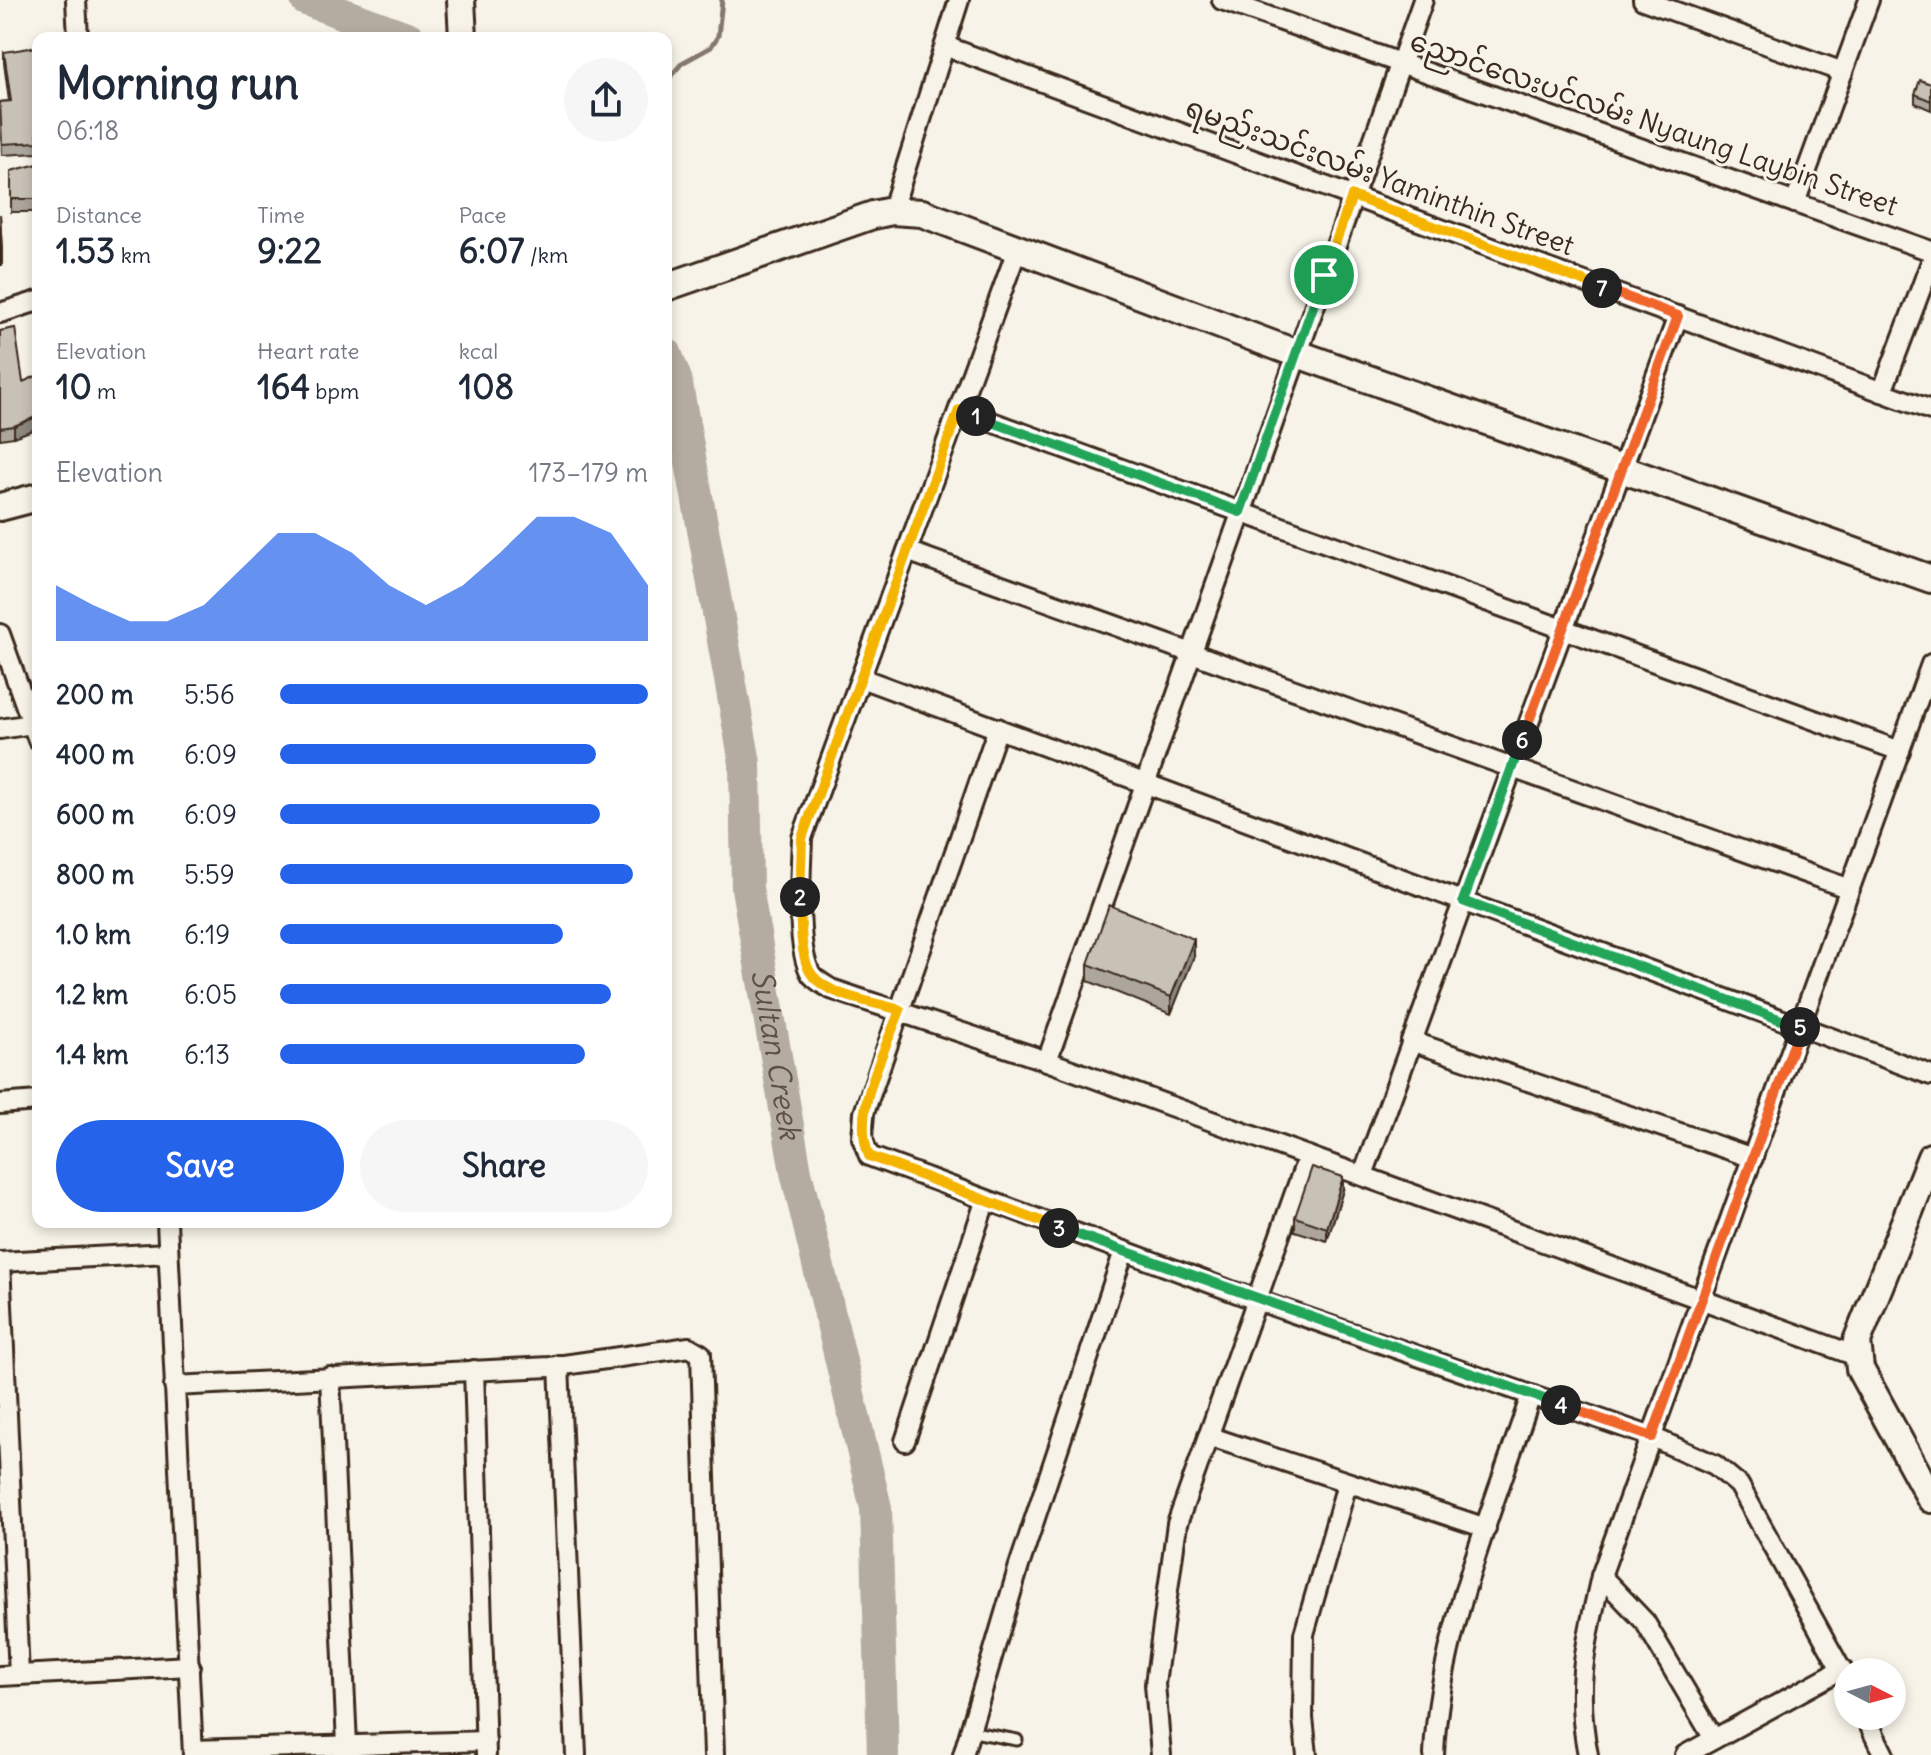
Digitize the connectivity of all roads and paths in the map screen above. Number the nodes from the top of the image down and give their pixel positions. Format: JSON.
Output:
{"nodes":[{"id":1,"x":76,"y":0,"type":"edge"},
{"id":2,"x":461,"y":0,"type":"edge"},
{"id":3,"x":959,"y":0,"type":"edge"},
{"id":4,"x":1222,"y":0,"type":"edge"},
{"id":5,"x":1423,"y":0,"type":"edge"},
{"id":6,"x":1643,"y":0,"type":"edge"},
{"id":7,"x":1869,"y":0,"type":"edge"},
{"id":8,"x":1256,"y":6,"type":"edge"},
{"id":9,"x":78,"y":32,"type":"edge"},
{"id":10,"x":463,"y":32,"type":"edge"},
{"id":11,"x":945,"y":46,"type":"junction"},
{"id":12,"x":1400,"y":63,"type":"junction"},
{"id":13,"x":1843,"y":72,"type":"junction"},
{"id":14,"x":1352,"y":196,"type":"junction"},
{"id":15,"x":1795,"y":203,"type":"junction"},
{"id":16,"x":892,"y":211,"type":"junction"},
{"id":17,"x":1017,"y":250,"type":"junction"},
{"id":18,"x":1931,"y":251,"type":"edge"},
{"id":19,"x":1931,"y":262,"type":"edge"},
{"id":20,"x":672,"y":285,"type":"edge"},
{"id":21,"x":32,"y":303,"type":"edge"},
{"id":22,"x":0,"y":313,"type":"edge"},
{"id":23,"x":1678,"y":316,"type":"junction"},
{"id":24,"x":1295,"y":353,"type":"junction"},
{"id":25,"x":1882,"y":392,"type":"junction"},
{"id":26,"x":959,"y":410,"type":"junction"},
{"id":27,"x":1931,"y":410,"type":"edge"},
{"id":28,"x":1622,"y":470,"type":"junction"},
{"id":29,"x":32,"y":499,"type":"edge"},
{"id":30,"x":0,"y":507,"type":"edge"},
{"id":31,"x":1240,"y":512,"type":"junction"},
{"id":32,"x":907,"y":551,"type":"junction"},
{"id":33,"x":1931,"y":579,"type":"edge"},
{"id":34,"x":1563,"y":629,"type":"junction"},
{"id":35,"x":0,"y":634,"type":"edge"},
{"id":36,"x":1191,"y":652,"type":"junction"},
{"id":37,"x":1931,"y":664,"type":"edge"},
{"id":38,"x":861,"y":678,"type":"junction"},
{"id":39,"x":32,"y":724,"type":"edge"},
{"id":40,"x":998,"y":728,"type":"junction"},
{"id":41,"x":0,"y":729,"type":"edge"},
{"id":42,"x":32,"y":732,"type":"edge"},
{"id":43,"x":1900,"y":751,"type":"junction"},
{"id":44,"x":1512,"y":768,"type":"junction"},
{"id":45,"x":1145,"y":783,"type":"junction"},
{"id":46,"x":1850,"y":889,"type":"junction"},
{"id":47,"x":1463,"y":901,"type":"junction"},
{"id":48,"x":900,"y":1010,"type":"junction"},
{"id":49,"x":1801,"y":1026,"type":"junction"},
{"id":50,"x":1411,"y":1041,"type":"junction"},
{"id":51,"x":1047,"y":1061,"type":"junction"},
{"id":52,"x":1931,"y":1075,"type":"edge"},
{"id":53,"x":32,"y":1101,"type":"edge"},
{"id":54,"x":0,"y":1104,"type":"edge"},
{"id":55,"x":1308,"y":1156,"type":"junction"},
{"id":56,"x":1931,"y":1157,"type":"edge"},
{"id":57,"x":1753,"y":1158,"type":"junction"},
{"id":58,"x":1363,"y":1175,"type":"junction"},
{"id":59,"x":985,"y":1202,"type":"junction"},
{"id":60,"x":167,"y":1228,"type":"edge"},
{"id":61,"x":1124,"y":1251,"type":"junction"},
{"id":62,"x":168,"y":1253,"type":"junction"},
{"id":63,"x":0,"y":1262,"type":"edge"},
{"id":64,"x":1256,"y":1300,"type":"junction"},
{"id":65,"x":1701,"y":1302,"type":"junction"},
{"id":66,"x":1859,"y":1357,"type":"junction"},
{"id":67,"x":559,"y":1365,"type":"junction"},
{"id":68,"x":474,"y":1370,"type":"junction"},
{"id":69,"x":330,"y":1377,"type":"junction"},
{"id":70,"x":174,"y":1386,"type":"junction"},
{"id":71,"x":1531,"y":1395,"type":"junction"},
{"id":72,"x":1208,"y":1436,"type":"junction"},
{"id":73,"x":1652,"y":1437,"type":"junction"},
{"id":74,"x":905,"y":1441,"type":"dead end"},
{"id":75,"x":1347,"y":1484,"type":"junction"},
{"id":76,"x":1931,"y":1499,"type":"edge"},
{"id":77,"x":1486,"y":1528,"type":"junction"},
{"id":78,"x":1601,"y":1576,"type":"junction"},
{"id":79,"x":1835,"y":1658,"type":"edge"},
{"id":80,"x":190,"y":1666,"type":"junction"},
{"id":81,"x":19,"y":1675,"type":"junction"},
{"id":82,"x":0,"y":1676,"type":"edge"},
{"id":83,"x":1834,"y":1681,"type":"edge"},
{"id":84,"x":1872,"y":1730,"type":"edge"},
{"id":85,"x":968,"y":1731,"type":"junction"},
{"id":86,"x":1714,"y":1739,"type":"junction"},
{"id":87,"x":1017,"y":1740,"type":"dead end"},
{"id":88,"x":347,"y":1745,"type":"junction"},
{"id":89,"x":486,"y":1748,"type":"edge"},
{"id":90,"x":193,"y":1753,"type":"edge"},
{"id":91,"x":576,"y":1755,"type":"edge"},
{"id":92,"x":714,"y":1755,"type":"edge"},
{"id":93,"x":963,"y":1755,"type":"edge"},
{"id":94,"x":1161,"y":1755,"type":"edge"},
{"id":95,"x":1307,"y":1755,"type":"edge"},
{"id":96,"x":1434,"y":1755,"type":"edge"},
{"id":97,"x":1588,"y":1755,"type":"edge"},
{"id":98,"x":1685,"y":1755,"type":"edge"},
{"id":99,"x":1884,"y":1755,"type":"edge"}],
"edges":[{"from":1,"to":9,"type":"street"},
{"from":2,"to":10,"type":"main road"},
{"from":3,"to":11,"type":"street"},
{"from":4,"to":8,"type":"street","name":"ညောင်လေးပင်လမ်း Nyaung Laybin Street"},
{"from":5,"to":12,"type":"street"},
{"from":6,"to":13,"type":"street"},
{"from":7,"to":13,"type":"street"},
{"from":8,"to":12,"type":"street","name":"ညောင်လေးပင်လမ်း Nyaung Laybin Street"},
{"from":11,"to":14,"type":"street","name":"ရမည်းသင်းလမ်း Yaminthin Street"},
{"from":11,"to":16,"type":"street"},
{"from":12,"to":14,"type":"street"},
{"from":12,"to":15,"type":"street","name":"ညောင်လေးပင်လမ်း Nyaung Laybin Street"},
{"from":13,"to":15,"type":"street"},
{"from":14,"to":23,"type":"street","name":"ရမည်းသင်းလမ်း Yaminthin Street"},
{"from":14,"to":24,"type":"street"},
{"from":15,"to":18,"type":"street","name":"ညောင်လေးပင်လမ်း Nyaung Laybin Street"},
{"from":16,"to":17,"type":"main road"},
{"from":16,"to":20,"type":"main road"},
{"from":17,"to":24,"type":"main road"},
{"from":17,"to":26,"type":"street"},
{"from":19,"to":25,"type":"street"},
{"from":21,"to":22,"type":"street"},
{"from":23,"to":25,"type":"street","name":"ရမည်းသင်းလမ်း Yaminthin Street"},
{"from":23,"to":28,"type":"street"},
{"from":24,"to":28,"type":"main road"},
{"from":24,"to":31,"type":"street"},
{"from":25,"to":27,"type":"street","name":"ရမည်းသင်းလမ်း Yaminthin Street"},
{"from":26,"to":31,"type":"street"},
{"from":26,"to":32,"type":"street"},
{"from":28,"to":33,"type":"main road"},
{"from":28,"to":34,"type":"street"},
{"from":29,"to":30,"type":"main road"},
{"from":31,"to":34,"type":"street"},
{"from":31,"to":36,"type":"street"},
{"from":32,"to":36,"type":"street"},
{"from":32,"to":38,"type":"street"},
{"from":34,"to":43,"type":"street"},
{"from":34,"to":44,"type":"street"},
{"from":35,"to":39,"type":"street"},
{"from":36,"to":44,"type":"street"},
{"from":36,"to":45,"type":"street"},
{"from":37,"to":43,"type":"street"},
{"from":38,"to":40,"type":"street"},
{"from":38,"to":48,"type":"street"},
{"from":40,"to":45,"type":"street"},
{"from":40,"to":48,"type":"street"},
{"from":41,"to":42,"type":"street"},
{"from":43,"to":46,"type":"street"},
{"from":44,"to":46,"type":"street"},
{"from":44,"to":47,"type":"street"},
{"from":45,"to":47,"type":"street"},
{"from":45,"to":51,"type":"street"},
{"from":46,"to":49,"type":"street"},
{"from":47,"to":49,"type":"street"},
{"from":47,"to":50,"type":"street"},
{"from":48,"to":51,"type":"street"},
{"from":48,"to":59,"type":"street"},
{"from":49,"to":52,"type":"street"},
{"from":49,"to":57,"type":"street"},
{"from":50,"to":57,"type":"street"},
{"from":50,"to":58,"type":"street"},
{"from":51,"to":55,"type":"street"},
{"from":53,"to":54,"type":"street"},
{"from":55,"to":58,"type":"street"},
{"from":55,"to":64,"type":"street"},
{"from":56,"to":66,"type":"main road"},
{"from":57,"to":65,"type":"street"},
{"from":58,"to":65,"type":"street"},
{"from":59,"to":61,"type":"street"},
{"from":59,"to":74,"type":"street"},
{"from":60,"to":62,"type":"street"},
{"from":61,"to":64,"type":"street"},
{"from":61,"to":85,"type":"street"},
{"from":62,"to":63,"type":"street"},
{"from":62,"to":70,"type":"street"},
{"from":63,"to":81,"type":"street"},
{"from":64,"to":71,"type":"street"},
{"from":64,"to":72,"type":"street"},
{"from":65,"to":66,"type":"street"},
{"from":65,"to":73,"type":"street"},
{"from":66,"to":76,"type":"main road"},
{"from":67,"to":68,"type":"street"},
{"from":67,"to":91,"type":"street"},
{"from":67,"to":92,"type":"street"},
{"from":68,"to":69,"type":"street"},
{"from":68,"to":89,"type":"street"},
{"from":69,"to":70,"type":"street"},
{"from":69,"to":88,"type":"street"},
{"from":70,"to":80,"type":"street"},
{"from":71,"to":73,"type":"street"},
{"from":71,"to":77,"type":"street"},
{"from":72,"to":75,"type":"street"},
{"from":72,"to":94,"type":"street"},
{"from":73,"to":78,"type":"street"},
{"from":73,"to":79,"type":"street"},
{"from":75,"to":77,"type":"street"},
{"from":75,"to":95,"type":"street"},
{"from":77,"to":96,"type":"street"},
{"from":78,"to":86,"type":"street"},
{"from":78,"to":97,"type":"street"},
{"from":80,"to":81,"type":"street"},
{"from":80,"to":90,"type":"street"},
{"from":81,"to":82,"type":"street"},
{"from":83,"to":86,"type":"street"},
{"from":84,"to":99,"type":"street"},
{"from":85,"to":87,"type":"lane"},
{"from":85,"to":93,"type":"street"},
{"from":86,"to":98,"type":"street"},
{"from":88,"to":89,"type":"street"},
{"from":88,"to":90,"type":"street"}]}
